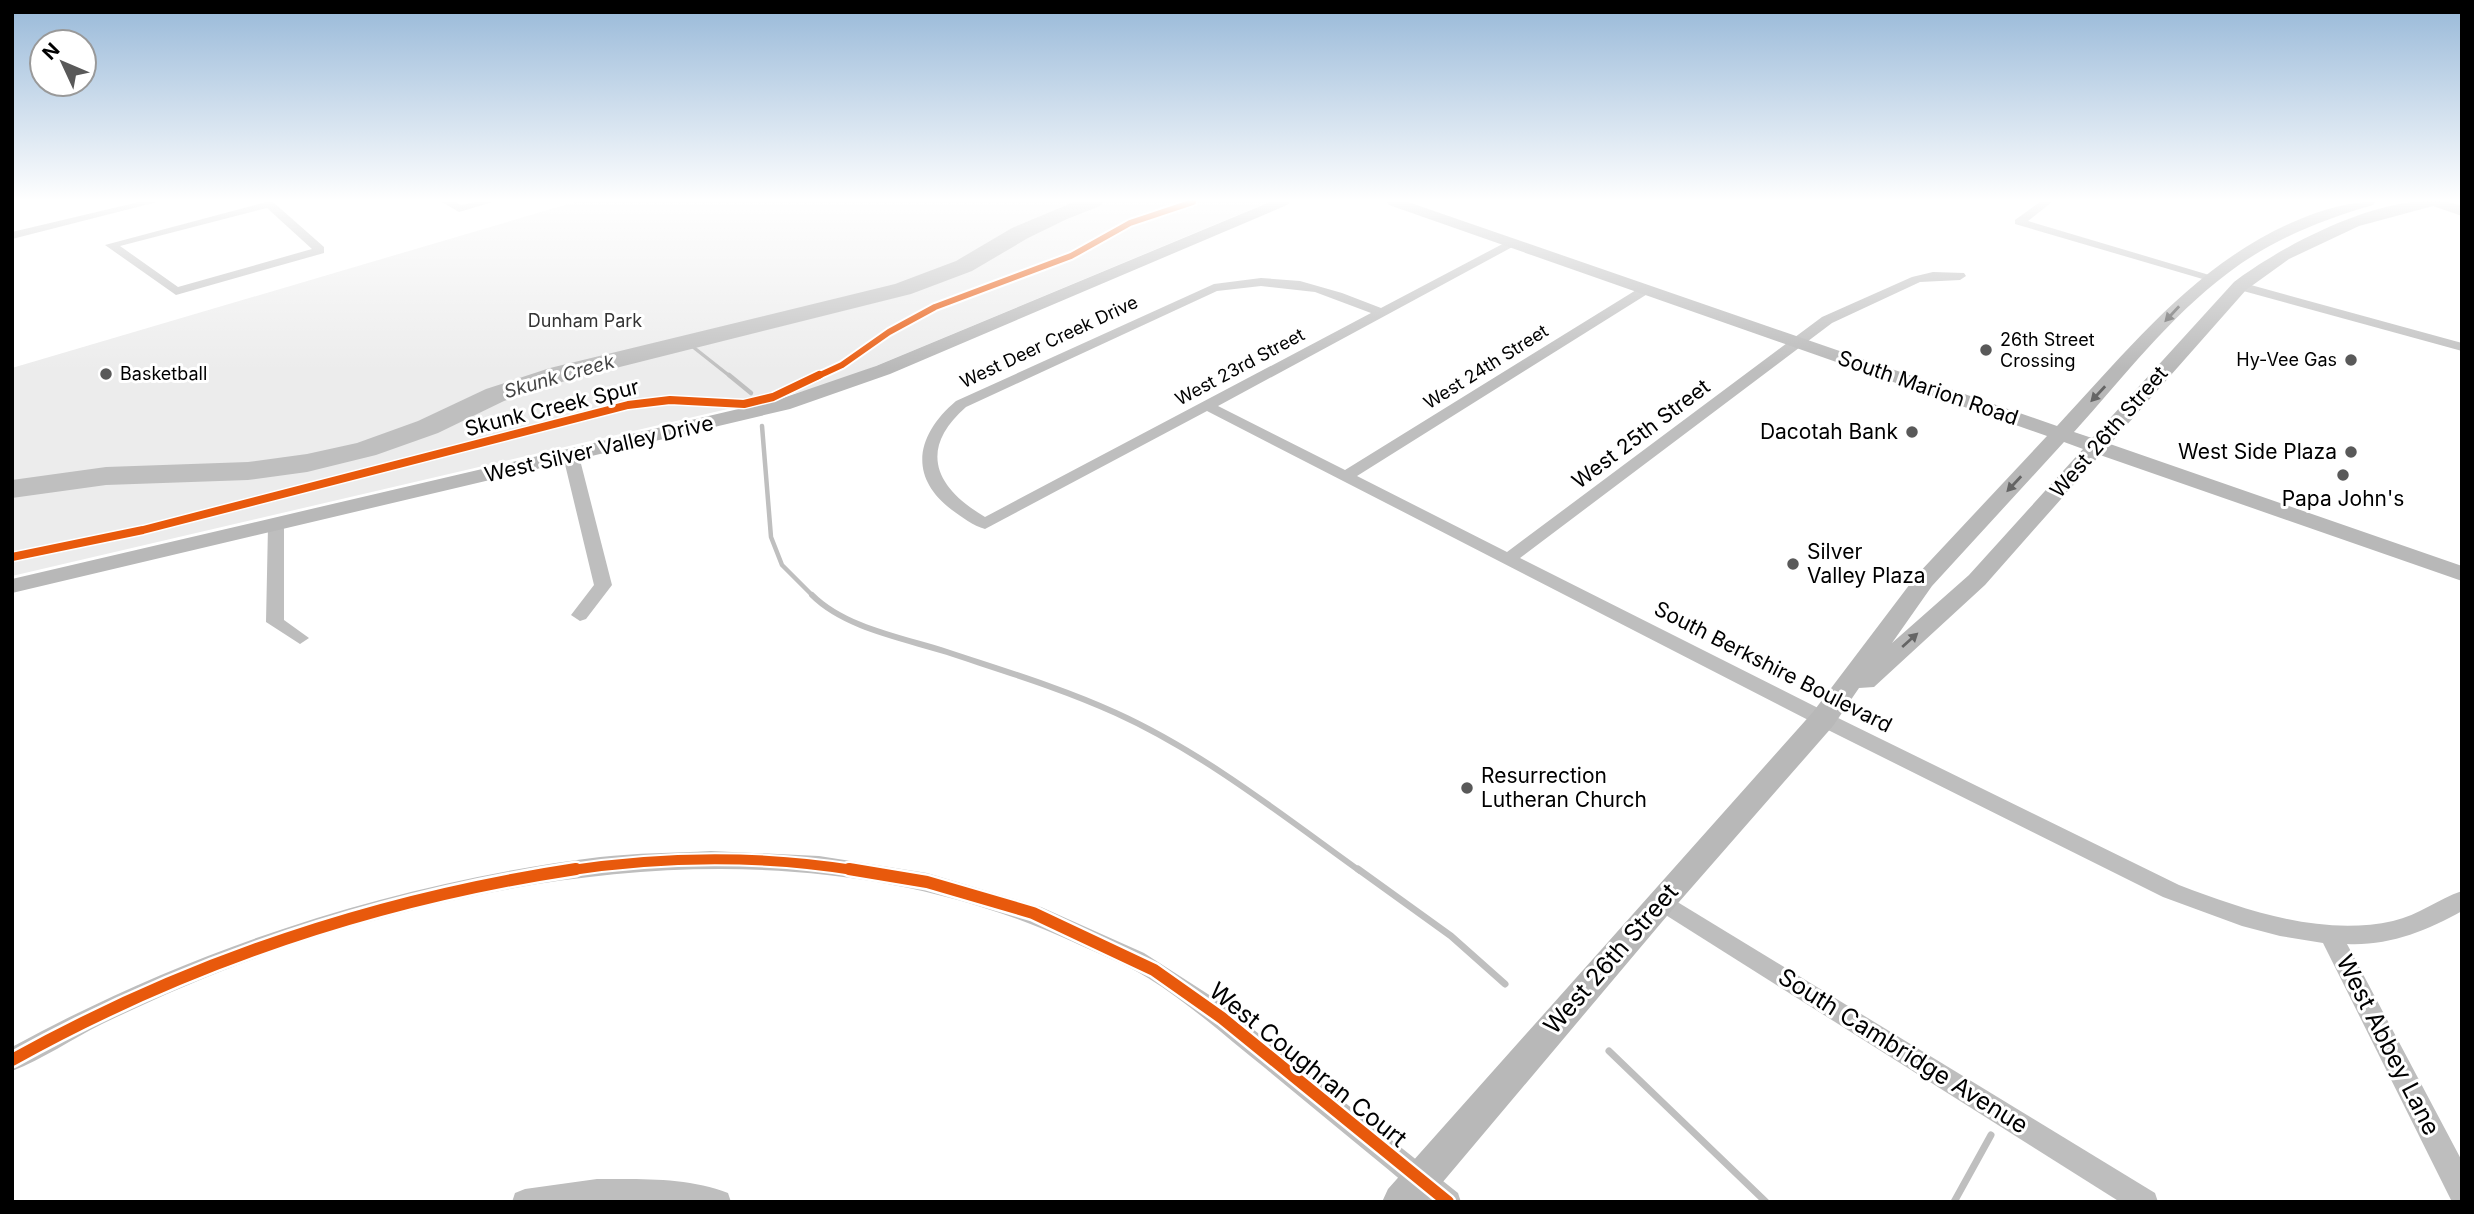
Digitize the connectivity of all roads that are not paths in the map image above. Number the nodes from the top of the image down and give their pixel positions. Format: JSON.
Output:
{"nodes":[{"id":1,"x":129,"y":259,"type":"edge"},
{"id":2,"x":290,"y":259,"type":"edge"},
{"id":3,"x":1146,"y":259,"type":"edge"},
{"id":4,"x":1483,"y":259,"type":"edge"},
{"id":5,"x":1556,"y":259,"type":"edge"},
{"id":6,"x":2146,"y":259,"type":"edge"},
{"id":7,"x":2236,"y":259,"type":"edge"},
{"id":8,"x":2252,"y":259,"type":"edge"},
{"id":9,"x":2278,"y":259,"type":"edge"},
{"id":10,"x":1960,"y":276,"type":"dead end"},
{"id":11,"x":2210,"y":277,"type":"junction"},
{"id":12,"x":2240,"y":286,"type":"junction"},
{"id":13,"x":1645,"y":290,"type":"junction"},
{"id":14,"x":1382,"y":313,"type":"junction"},
{"id":15,"x":1798,"y":342,"type":"junction"},
{"id":16,"x":2462,"y":348,"type":"edge"},
{"id":17,"x":2170,"y":362,"type":"junction"},
{"id":18,"x":1208,"y":406,"type":"junction"},
{"id":19,"x":2060,"y":434,"type":"junction"},
{"id":20,"x":2094,"y":446,"type":"junction"},
{"id":21,"x":571,"y":456,"type":"junction"},
{"id":22,"x":1346,"y":476,"type":"junction"},
{"id":23,"x":985,"y":524,"type":"joint"},
{"id":24,"x":276,"y":526,"type":"junction"},
{"id":25,"x":1509,"y":558,"type":"junction"},
{"id":26,"x":2462,"y":574,"type":"edge"},
{"id":27,"x":12,"y":586,"type":"edge"},
{"id":28,"x":580,"y":615,"type":"dead end"},
{"id":29,"x":300,"y":638,"type":"dead end"},
{"id":30,"x":1823,"y":719,"type":"junction"},
{"id":31,"x":2462,"y":900,"type":"edge"},
{"id":32,"x":1661,"y":901,"type":"junction"},
{"id":33,"x":2331,"y":935,"type":"junction"},
{"id":34,"x":12,"y":1060,"type":"edge"},
{"id":35,"x":1411,"y":1191,"type":"edge"},
{"id":36,"x":2462,"y":1193,"type":"edge"},
{"id":37,"x":525,"y":1202,"type":"edge"},
{"id":38,"x":718,"y":1202,"type":"edge"},
{"id":39,"x":1448,"y":1202,"type":"edge"},
{"id":40,"x":2145,"y":1202,"type":"edge"}],
"edges":[{"from":1,"to":2,"type":"street"},
{"from":3,"to":21,"type":"main road","name":"West Silver Valley Drive"},
{"from":4,"to":14,"type":"street","name":"West 23rd Street"},
{"from":5,"to":13,"type":"main road","name":"South Marion Road"},
{"from":6,"to":11,"type":"street"},
{"from":7,"to":11,"type":"main road","name":"West 26th Street"},
{"from":8,"to":12,"type":"main road"},
{"from":9,"to":12,"type":"main road","name":"West 26th Street"},
{"from":10,"to":15,"type":"street","name":"West 25th Street"},
{"from":11,"to":17,"type":"main road"},
{"from":11,"to":19,"type":"main road","name":"West 26th Street","one_way":true},
{"from":12,"to":16,"type":"street"},
{"from":12,"to":17,"type":"main road","name":"West 26th Street"},
{"from":13,"to":15,"type":"main road","name":"South Marion Road"},
{"from":13,"to":22,"type":"street","name":"West 24th Street"},
{"from":14,"to":18,"type":"street","name":"West 23rd Street"},
{"from":14,"to":23,"type":"street","name":"West Deer Creek Drive"},
{"from":15,"to":19,"type":"main road","name":"South Marion Road"},
{"from":15,"to":25,"type":"street","name":"West 25th Street"},
{"from":17,"to":20,"type":"main road","name":"West 26th Street"},
{"from":18,"to":22,"type":"street","name":"South Berkshire Boulevard"},
{"from":18,"to":23,"type":"street","name":"West 23rd Street"},
{"from":19,"to":20,"type":"main road","name":"South Marion Road"},
{"from":19,"to":30,"type":"main road","name":"West 26th Street","one_way":true},
{"from":20,"to":26,"type":"main road","name":"South Marion Road"},
{"from":30,"to":20,"type":"main road","name":"West 26th Street","one_way":true},
{"from":21,"to":24,"type":"main road","name":"West Silver Valley Drive"},
{"from":21,"to":28,"type":"street"},
{"from":22,"to":25,"type":"street","name":"South Berkshire Boulevard"},
{"from":24,"to":27,"type":"main road","name":"West Silver Valley Drive"},
{"from":24,"to":29,"type":"street"},
{"from":25,"to":30,"type":"street","name":"South Berkshire Boulevard"},
{"from":30,"to":32,"type":"main road","name":"West 26th Street"},
{"from":30,"to":33,"type":"street","name":"South Berkshire Boulevard"},
{"from":31,"to":33,"type":"street","name":"South Berkshire Boulevard"},
{"from":32,"to":35,"type":"main road","name":"West 26th Street"},
{"from":32,"to":40,"type":"street","name":"South Cambridge Avenue"},
{"from":33,"to":36,"type":"street","name":"West Abbey Lane"},
{"from":34,"to":35,"type":"street","name":"West Coughran Court"},
{"from":35,"to":39,"type":"street","name":"West Coughran Court"},
{"from":37,"to":38,"type":"street"}]}
